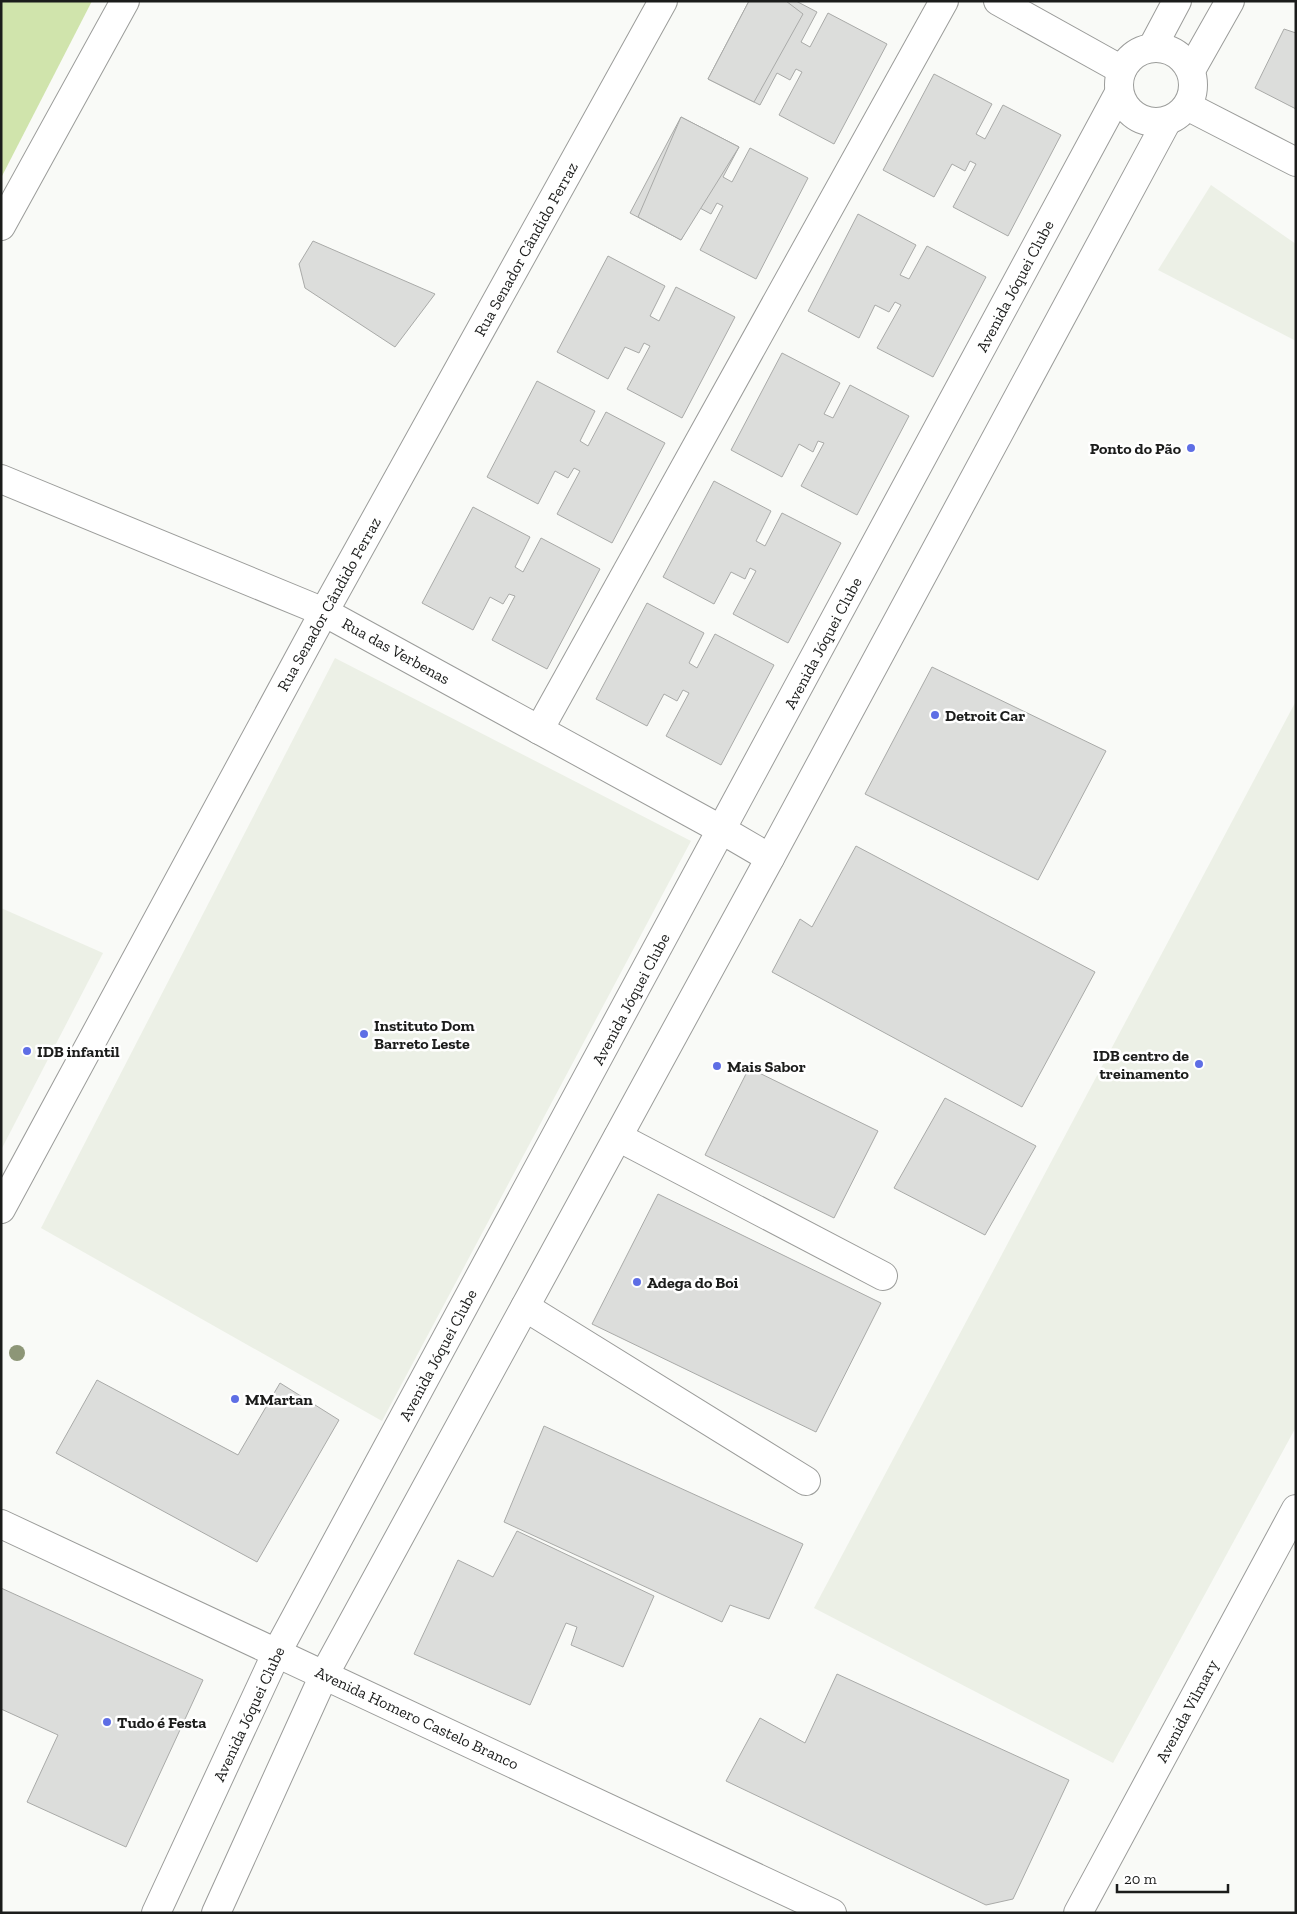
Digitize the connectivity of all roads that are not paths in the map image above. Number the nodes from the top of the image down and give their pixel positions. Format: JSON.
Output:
{"nodes":[{"id":1,"x":125,"y":1,"type":"edge"},
{"id":2,"x":663,"y":1,"type":"edge"},
{"id":3,"x":944,"y":1,"type":"edge"},
{"id":4,"x":998,"y":1,"type":"edge"},
{"id":5,"x":1177,"y":1,"type":"edge"},
{"id":6,"x":1230,"y":1,"type":"edge"},
{"id":7,"x":1152,"y":48,"type":"junction"},
{"id":8,"x":1191,"y":70,"type":"junction"},
{"id":9,"x":1121,"y":81,"type":"junction"},
{"id":10,"x":1177,"y":114,"type":"junction"},
{"id":11,"x":1296,"y":162,"type":"edge"},
{"id":12,"x":1,"y":226,"type":"edge"},
{"id":13,"x":1,"y":479,"type":"edge"},
{"id":14,"x":324,"y":612,"type":"junction"},
{"id":15,"x":539,"y":730,"type":"junction"},
{"id":16,"x":722,"y":830,"type":"junction"},
{"id":17,"x":770,"y":858,"type":"junction"},
{"id":18,"x":618,"y":1137,"type":"junction"},
{"id":19,"x":1,"y":1209,"type":"edge"},
{"id":20,"x":883,"y":1276,"type":"dead end"},
{"id":21,"x":525,"y":1307,"type":"junction"},
{"id":22,"x":806,"y":1480,"type":"dead end"},
{"id":23,"x":1296,"y":1509,"type":"edge"},
{"id":24,"x":1,"y":1524,"type":"edge"},
{"id":25,"x":277,"y":1652,"type":"junction"},
{"id":26,"x":324,"y":1675,"type":"junction"},
{"id":27,"x":827,"y":1912,"type":"edge"},
{"id":28,"x":156,"y":1913,"type":"edge"},
{"id":29,"x":216,"y":1913,"type":"edge"},
{"id":30,"x":1078,"y":1913,"type":"edge"}],
"edges":[{"from":1,"to":12,"type":"main road"},
{"from":2,"to":14,"type":"main road","name":"Rua Senador Cândido Ferraz"},
{"from":3,"to":15,"type":"main road"},
{"from":4,"to":9,"type":"main road"},
{"from":5,"to":7,"type":"main road"},
{"from":6,"to":8,"type":"main road"},
{"from":7,"to":8,"type":"main road"},
{"from":7,"to":9,"type":"main road","name":"Avenida Jóquei Clube"},
{"from":8,"to":10,"type":"main road"},
{"from":9,"to":10,"type":"main road"},
{"from":9,"to":16,"type":"main road","name":"Avenida Jóquei Clube"},
{"from":10,"to":11,"type":"main road"},
{"from":10,"to":17,"type":"main road"},
{"from":13,"to":14,"type":"main road","name":"Rua das Verbenas"},
{"from":14,"to":15,"type":"main road","name":"Rua das Verbenas"},
{"from":14,"to":19,"type":"main road","name":"Rua Senador Cândido Ferraz"},
{"from":15,"to":16,"type":"main road","name":"Rua das Verbenas"},
{"from":16,"to":17,"type":"main road","name":"Rua das Verbenas"},
{"from":16,"to":25,"type":"main road","name":"Avenida Jóquei Clube"},
{"from":17,"to":18,"type":"main road"},
{"from":18,"to":20,"type":"main road"},
{"from":18,"to":21,"type":"main road"},
{"from":21,"to":22,"type":"main road"},
{"from":21,"to":26,"type":"main road"},
{"from":23,"to":30,"type":"main road","name":"Avenida Vilmary"},
{"from":24,"to":25,"type":"main road","name":"Avenida Homero Castelo Branco"},
{"from":25,"to":26,"type":"main road","name":"Avenida Homero Castelo Branco"},
{"from":25,"to":28,"type":"main road","name":"Avenida Jóquei Clube"},
{"from":26,"to":27,"type":"main road","name":"Avenida Homero Castelo Branco"},
{"from":26,"to":29,"type":"main road"}]}
